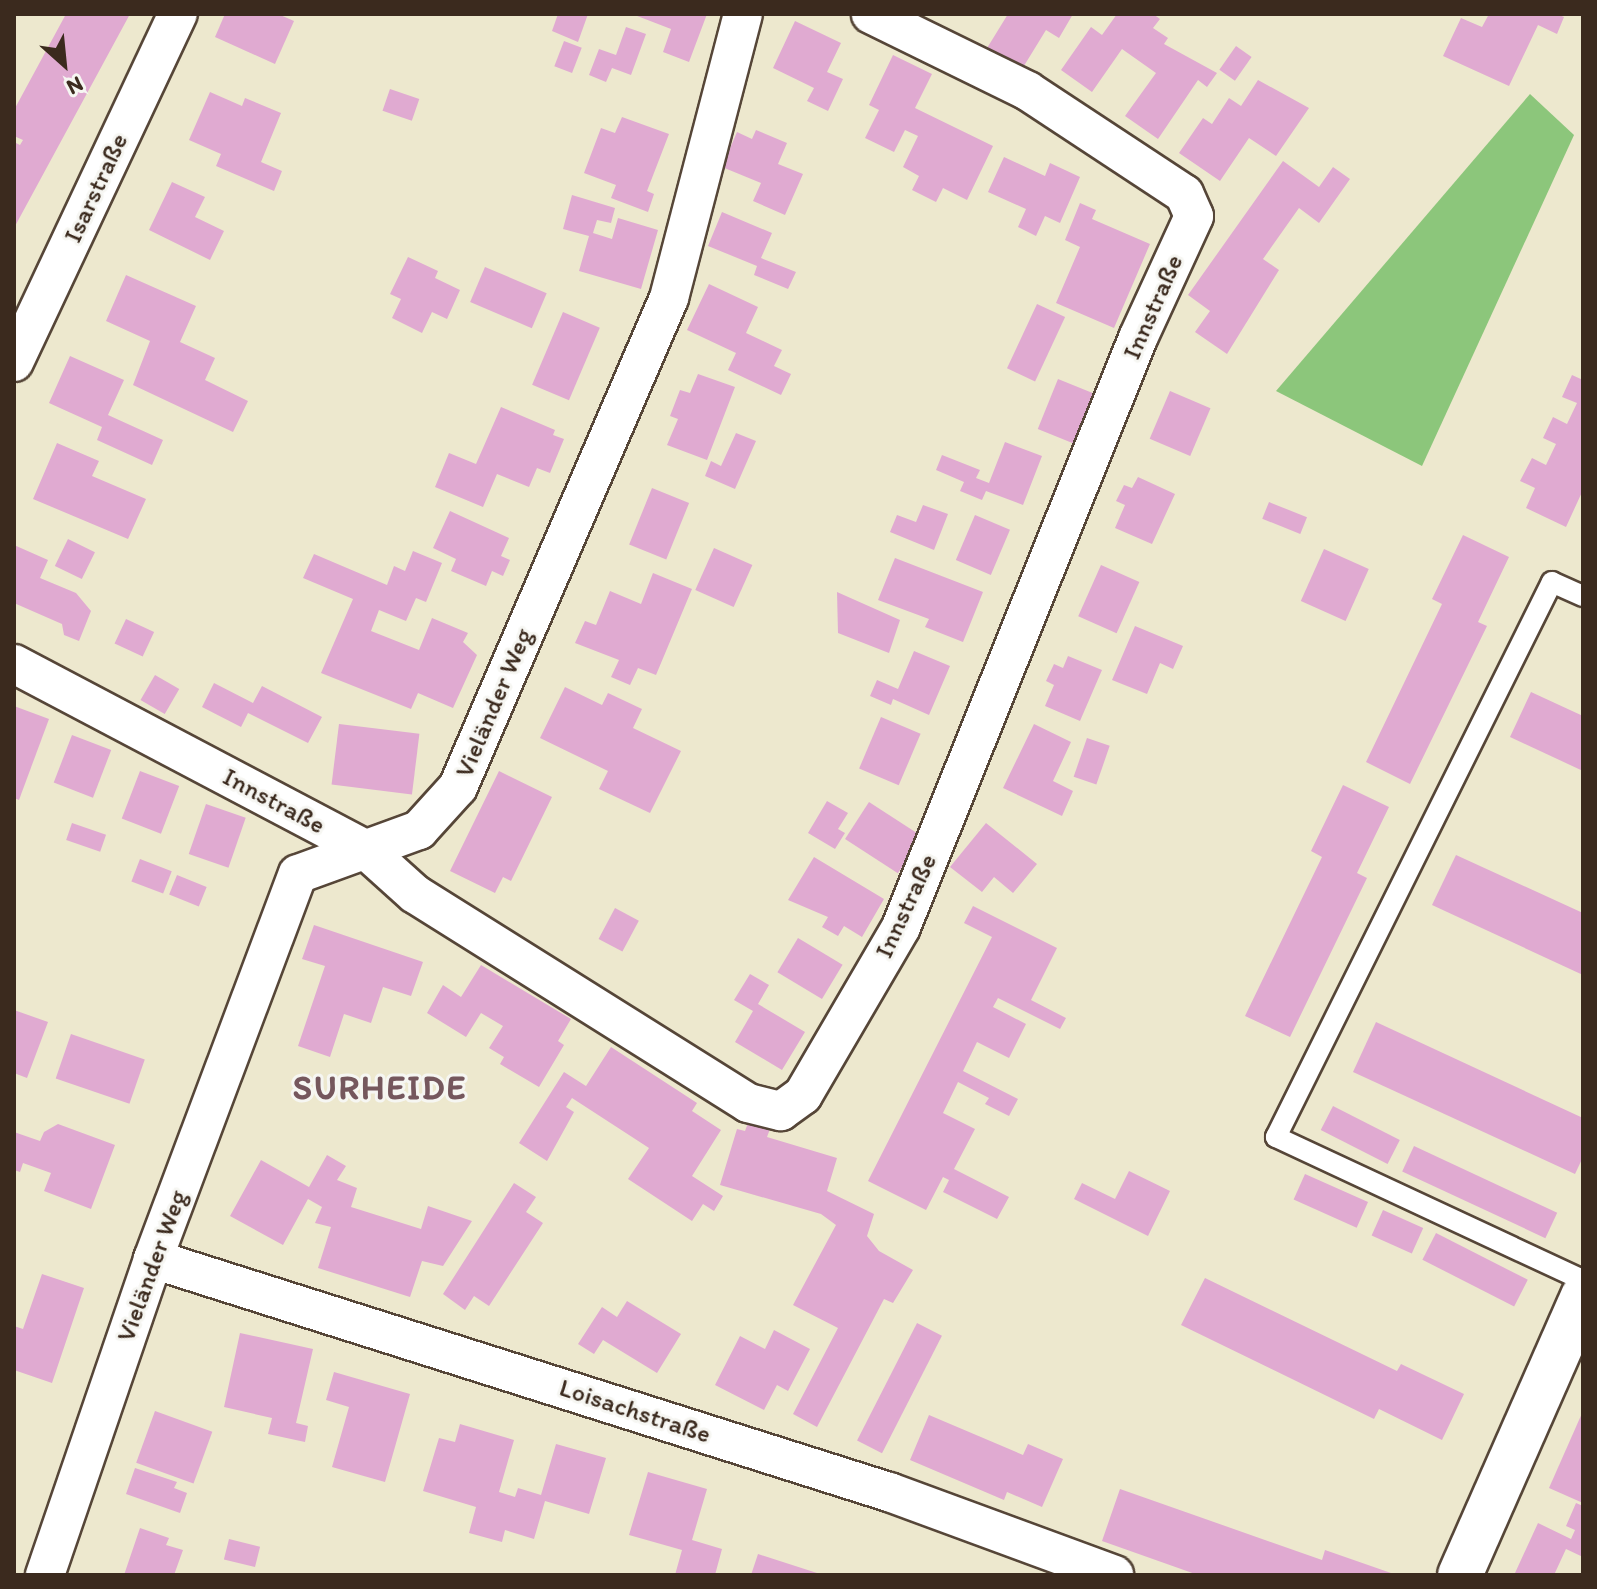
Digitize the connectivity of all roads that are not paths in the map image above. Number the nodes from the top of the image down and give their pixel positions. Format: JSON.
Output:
{"nodes":[{"id":1,"x":178,"y":14,"type":"edge"},
{"id":2,"x":743,"y":14,"type":"edge"},
{"id":3,"x":871,"y":14,"type":"edge"},
{"id":4,"x":14,"y":362,"type":"edge"},
{"id":5,"x":1583,"y":596,"type":"edge"},
{"id":6,"x":14,"y":664,"type":"edge"},
{"id":7,"x":365,"y":849,"type":"junction"},
{"id":8,"x":153,"y":1259,"type":"junction"},
{"id":9,"x":1583,"y":1294,"type":"edge"},
{"id":10,"x":45,"y":1575,"type":"edge"},
{"id":11,"x":1114,"y":1575,"type":"edge"},
{"id":12,"x":1460,"y":1575,"type":"edge"}],
"edges":[{"from":1,"to":4,"type":"street","name":"Isarstraße"},
{"from":2,"to":7,"type":"street","name":"Vieländer Weg"},
{"from":3,"to":7,"type":"street","name":"Innstraße"},
{"from":5,"to":9,"type":"lane"},
{"from":6,"to":7,"type":"street","name":"Innstraße"},
{"from":7,"to":8,"type":"street","name":"Vieländer Weg"},
{"from":8,"to":10,"type":"street","name":"Vieländer Weg"},
{"from":8,"to":11,"type":"street","name":"Loisachstraße"},
{"from":9,"to":12,"type":"street"}]}
